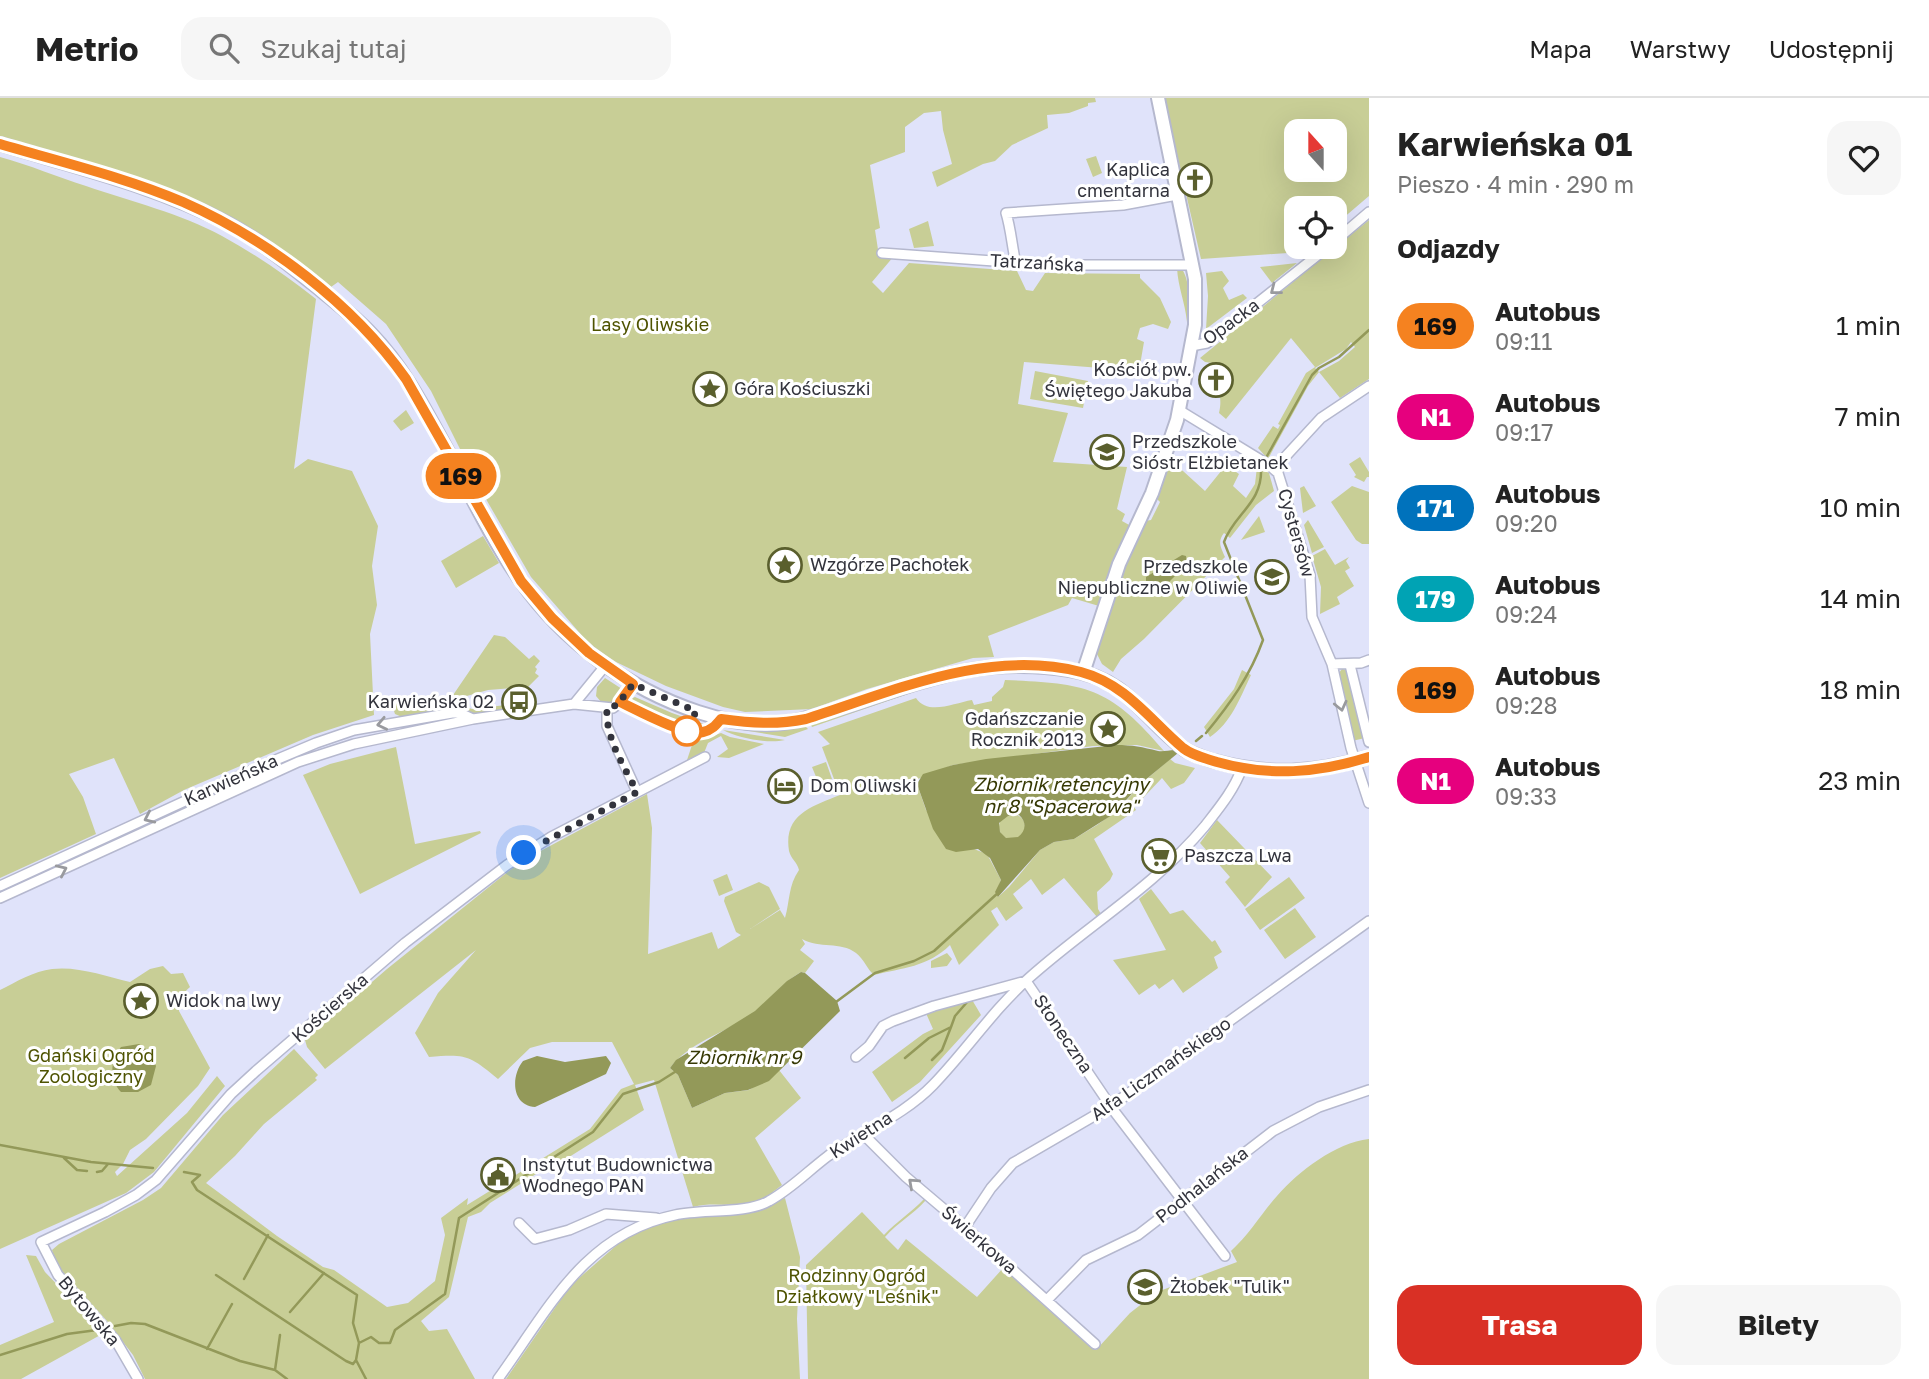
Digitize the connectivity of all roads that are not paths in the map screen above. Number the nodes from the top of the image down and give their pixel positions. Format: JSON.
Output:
{"nodes":[{"id":1,"x":1158,"y":98,"type":"edge"},
{"id":2,"x":0,"y":144,"type":"edge"},
{"id":3,"x":1177,"y":195,"type":"junction"},
{"id":4,"x":1369,"y":212,"type":"edge"},
{"id":5,"x":1347,"y":231,"type":"edge"},
{"id":6,"x":882,"y":253,"type":"dead end"},
{"id":7,"x":1313,"y":259,"type":"edge"},
{"id":8,"x":1016,"y":264,"type":"junction"},
{"id":9,"x":1193,"y":265,"type":"junction"},
{"id":10,"x":1191,"y":346,"type":"junction"},
{"id":11,"x":1369,"y":386,"type":"edge"},
{"id":12,"x":1179,"y":410,"type":"junction"},
{"id":13,"x":1274,"y":469,"type":"junction"},
{"id":14,"x":1088,"y":656,"type":"junction"},
{"id":15,"x":1369,"y":660,"type":"edge"},
{"id":16,"x":1332,"y":664,"type":"junction"},
{"id":17,"x":1350,"y":665,"type":"junction"},
{"id":18,"x":606,"y":666,"type":"junction"},
{"id":19,"x":1069,"y":670,"type":"junction"},
{"id":20,"x":1083,"y":673,"type":"junction"},
{"id":21,"x":633,"y":684,"type":"junction"},
{"id":22,"x":590,"y":687,"type":"junction"},
{"id":23,"x":574,"y":704,"type":"junction"},
{"id":24,"x":595,"y":705,"type":"junction"},
{"id":25,"x":607,"y":708,"type":"junction"},
{"id":26,"x":472,"y":719,"type":"junction"},
{"id":27,"x":1369,"y":742,"type":"edge"},
{"id":28,"x":705,"y":757,"type":"dead end"},
{"id":29,"x":1369,"y":757,"type":"edge"},
{"id":30,"x":1355,"y":761,"type":"junction"},
{"id":31,"x":1242,"y":768,"type":"junction"},
{"id":32,"x":637,"y":792,"type":"junction"},
{"id":33,"x":1369,"y":803,"type":"edge"},
{"id":34,"x":0,"y":886,"type":"edge"},
{"id":35,"x":0,"y":898,"type":"edge"},
{"id":36,"x":1369,"y":921,"type":"edge"},
{"id":37,"x":1026,"y":981,"type":"junction"},
{"id":38,"x":856,"y":1057,"type":"dead end"},
{"id":39,"x":1369,"y":1090,"type":"edge"},
{"id":40,"x":1111,"y":1106,"type":"junction"},
{"id":41,"x":863,"y":1134,"type":"junction"},
{"id":42,"x":1182,"y":1200,"type":"junction"},
{"id":43,"x":658,"y":1219,"type":"junction"},
{"id":44,"x":519,"y":1223,"type":"dead end"},
{"id":45,"x":965,"y":1227,"type":"junction"},
{"id":46,"x":41,"y":1241,"type":"joint"},
{"id":47,"x":1225,"y":1256,"type":"dead end"},
{"id":48,"x":1047,"y":1300,"type":"junction"},
{"id":49,"x":1095,"y":1344,"type":"dead end"},
{"id":50,"x":138,"y":1379,"type":"edge"},
{"id":51,"x":498,"y":1379,"type":"edge"}],
"edges":[{"from":1,"to":3,"type":"main road"},
{"from":2,"to":18,"type":"main road"},
{"from":3,"to":8,"type":"street"},
{"from":3,"to":9,"type":"main road"},
{"from":4,"to":5,"type":"street"},
{"from":6,"to":8,"type":"street","name":"Tatrzańska"},
{"from":7,"to":10,"type":"street","name":"Opacka","one_way":true},
{"from":8,"to":9,"type":"street","name":"Tatrzańska"},
{"from":9,"to":10,"type":"main road"},
{"from":10,"to":12,"type":"main road","name":"Opacka"},
{"from":11,"to":13,"type":"street"},
{"from":12,"to":13,"type":"street","name":"Cystersów"},
{"from":12,"to":14,"type":"main road","name":"Opacka"},
{"from":13,"to":16,"type":"street","name":"Cystersów"},
{"from":14,"to":19,"type":"main road"},
{"from":14,"to":20,"type":"main road","name":"Opacka"},
{"from":15,"to":17,"type":"street"},
{"from":16,"to":17,"type":"street"},
{"from":16,"to":30,"type":"street","name":"Cystersów","one_way":true},
{"from":17,"to":27,"type":"street"},
{"from":18,"to":21,"type":"main road"},
{"from":18,"to":22,"type":"street"},
{"from":19,"to":20,"type":"main road"},
{"from":19,"to":21,"type":"main road"},
{"from":20,"to":31,"type":"main road"},
{"from":21,"to":25,"type":"street"},
{"from":22,"to":23,"type":"street"},
{"from":22,"to":24,"type":"street"},
{"from":23,"to":24,"type":"street","name":"Karwieńska"},
{"from":23,"to":26,"type":"street","name":"Karwieńska"},
{"from":24,"to":25,"type":"street","name":"Karwieńska"},
{"from":25,"to":32,"type":"street"},
{"from":26,"to":34,"type":"street","name":"Karwieńska","one_way":true},
{"from":35,"to":26,"type":"street","name":"Karwieńska","one_way":true},
{"from":28,"to":32,"type":"street","name":"Kościerska"},
{"from":29,"to":30,"type":"main road"},
{"from":30,"to":31,"type":"main road"},
{"from":30,"to":33,"type":"street","name":"Cystersów"},
{"from":31,"to":37,"type":"street","name":"Kwietna"},
{"from":32,"to":46,"type":"street","name":"Kościerska"},
{"from":36,"to":40,"type":"street","name":"Alfa Liczmańskiego"},
{"from":37,"to":38,"type":"street","name":"Kwietna"},
{"from":37,"to":40,"type":"street","name":"Słoneczna"},
{"from":37,"to":41,"type":"street","name":"Kwietna"},
{"from":39,"to":42,"type":"street","name":"Podhalańska"},
{"from":40,"to":42,"type":"street","name":"Słoneczna"},
{"from":40,"to":45,"type":"street","name":"Alfa Liczmańskiego"},
{"from":41,"to":43,"type":"street","name":"Kwietna"},
{"from":45,"to":41,"type":"street","name":"Świerkowa","one_way":true},
{"from":42,"to":47,"type":"street","name":"Słoneczna"},
{"from":42,"to":48,"type":"street","name":"Podhalańska"},
{"from":43,"to":44,"type":"street","name":"Kwietna"},
{"from":43,"to":51,"type":"street","name":"Kwietna"},
{"from":45,"to":48,"type":"street","name":"Świerkowa"},
{"from":46,"to":50,"type":"street","name":"Bytowska"},
{"from":48,"to":49,"type":"street","name":"Świerkowa"}]}
